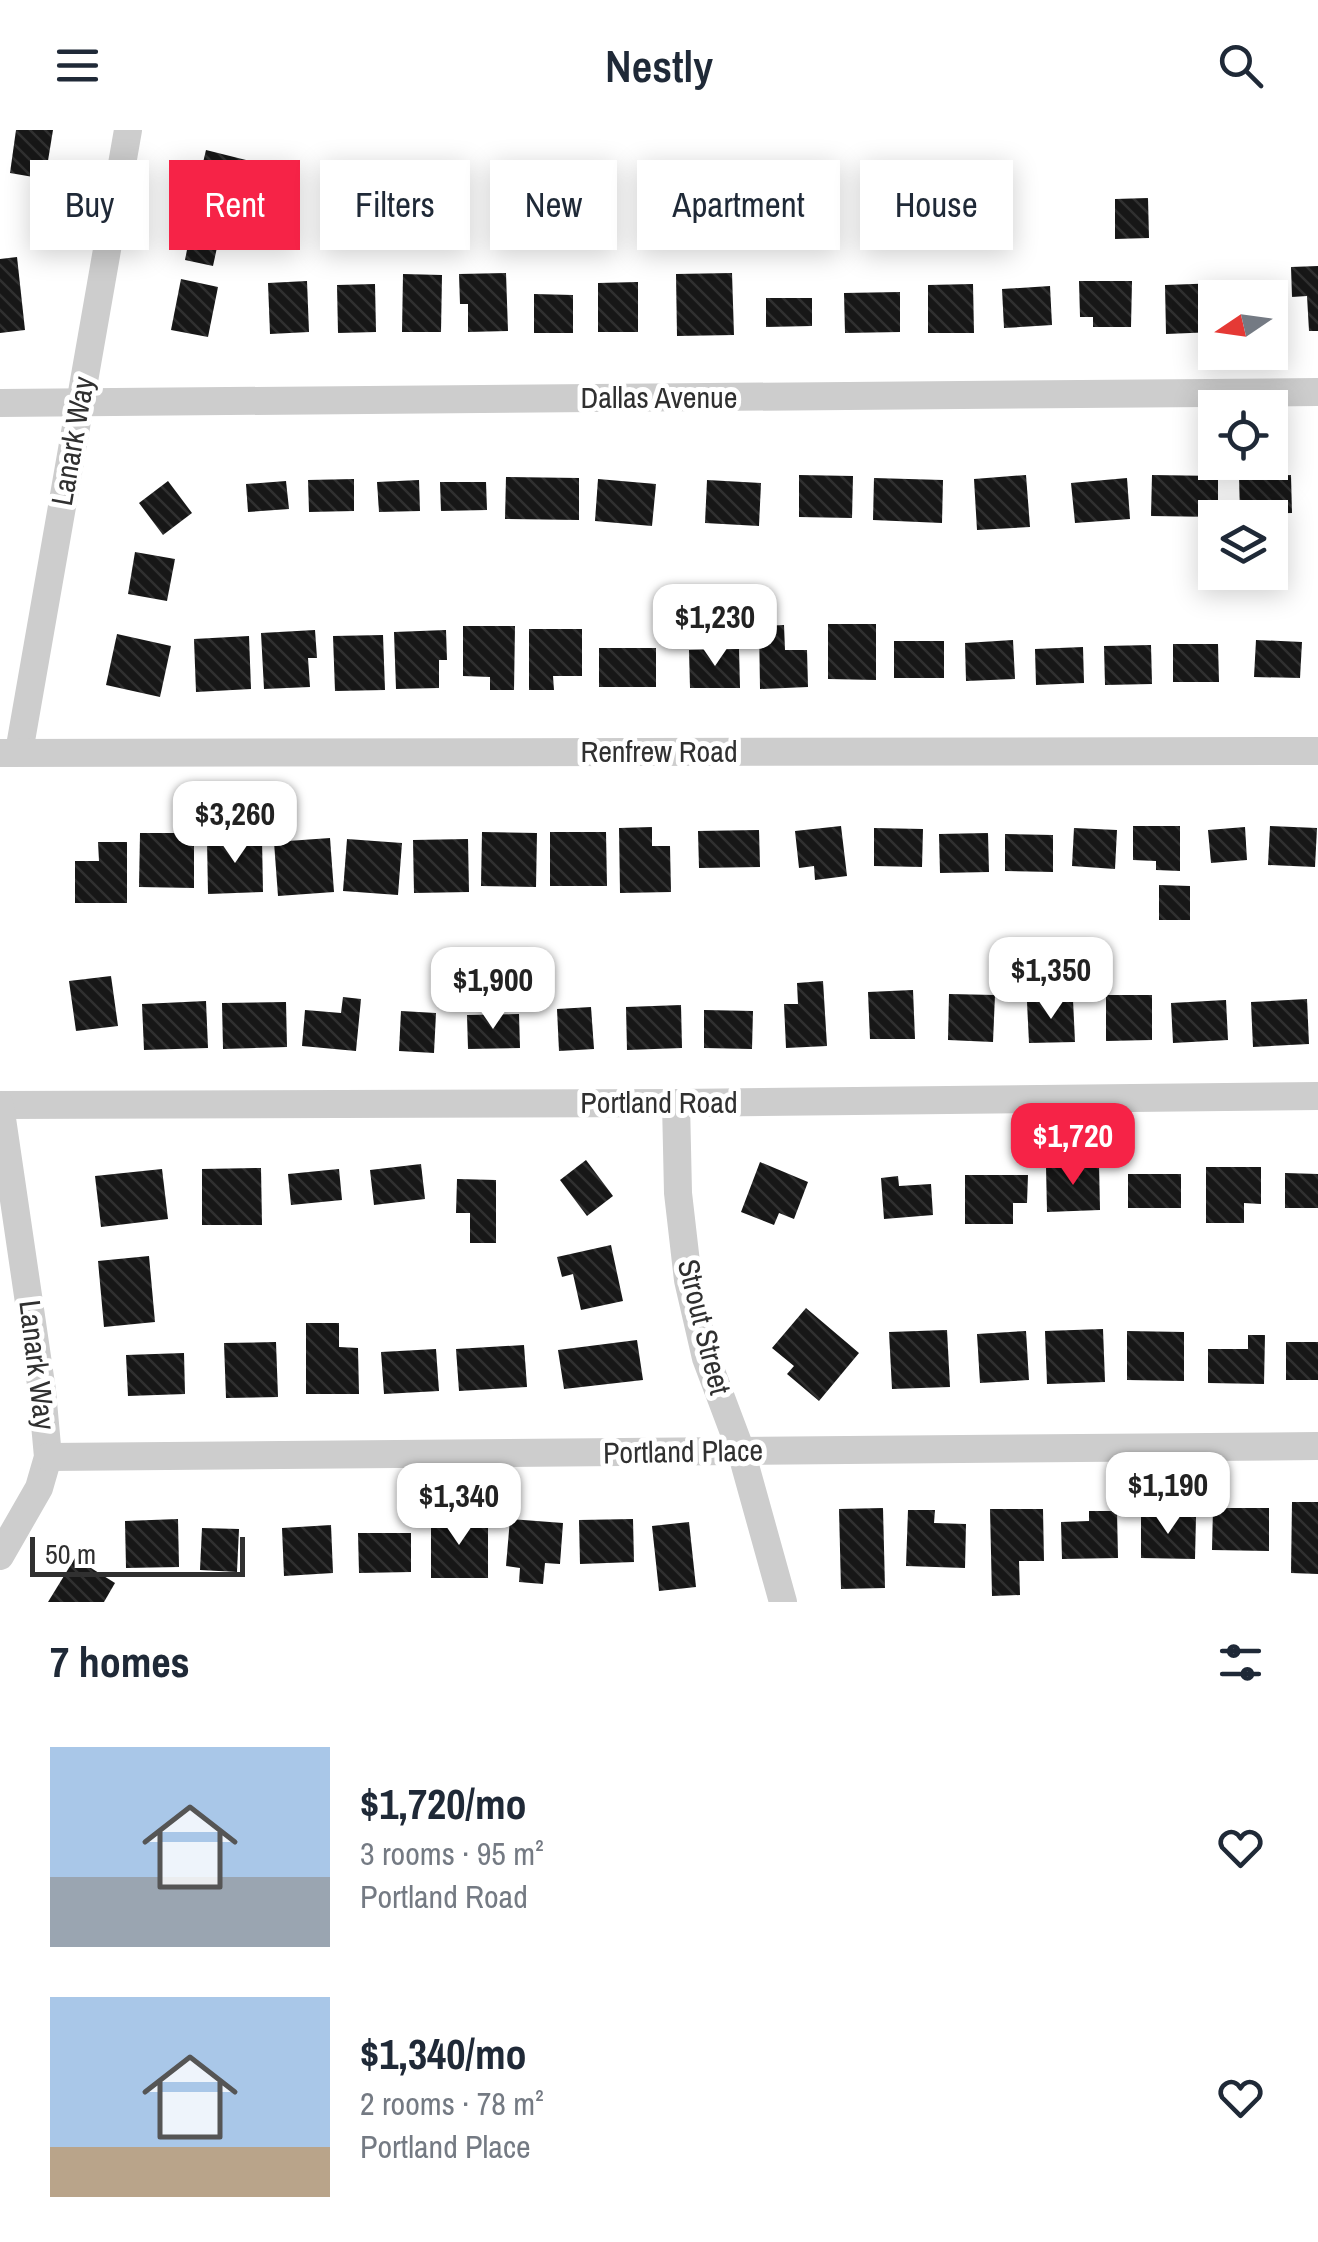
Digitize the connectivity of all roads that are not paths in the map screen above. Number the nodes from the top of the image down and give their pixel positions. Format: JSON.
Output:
{"nodes":[{"id":1,"x":128,"y":130,"type":"edge"},
{"id":2,"x":1318,"y":392,"type":"edge"},
{"id":3,"x":0,"y":403,"type":"edge"},
{"id":4,"x":79,"y":403,"type":"junction"},
{"id":5,"x":1318,"y":751,"type":"edge"},
{"id":6,"x":10,"y":752,"type":"edge"},
{"id":7,"x":1318,"y":1096,"type":"edge"},
{"id":8,"x":676,"y":1103,"type":"junction"},
{"id":9,"x":0,"y":1105,"type":"edge"},
{"id":10,"x":1318,"y":1446,"type":"edge"},
{"id":11,"x":741,"y":1452,"type":"junction"},
{"id":12,"x":48,"y":1457,"type":"junction"},
{"id":13,"x":0,"y":1556,"type":"edge"},
{"id":14,"x":783,"y":1602,"type":"edge"}],
"edges":[{"from":1,"to":4,"type":"street","name":"Lanark Way"},
{"from":2,"to":4,"type":"street","name":"Dallas Avenue"},
{"from":3,"to":4,"type":"street","name":"Dallas Avenue"},
{"from":4,"to":6,"type":"street","name":"Lanark Way"},
{"from":5,"to":6,"type":"street","name":"Renfrew Road"},
{"from":7,"to":8,"type":"street","name":"Portland Road"},
{"from":8,"to":9,"type":"street","name":"Portland Road"},
{"from":8,"to":11,"type":"street","name":"Strout Street"},
{"from":9,"to":12,"type":"street","name":"Lanark Way"},
{"from":10,"to":11,"type":"street","name":"Portland Place"},
{"from":11,"to":12,"type":"street","name":"Portland Place"},
{"from":11,"to":14,"type":"street","name":"Strout Street"},
{"from":12,"to":13,"type":"street","name":"Lanark Way"}]}
